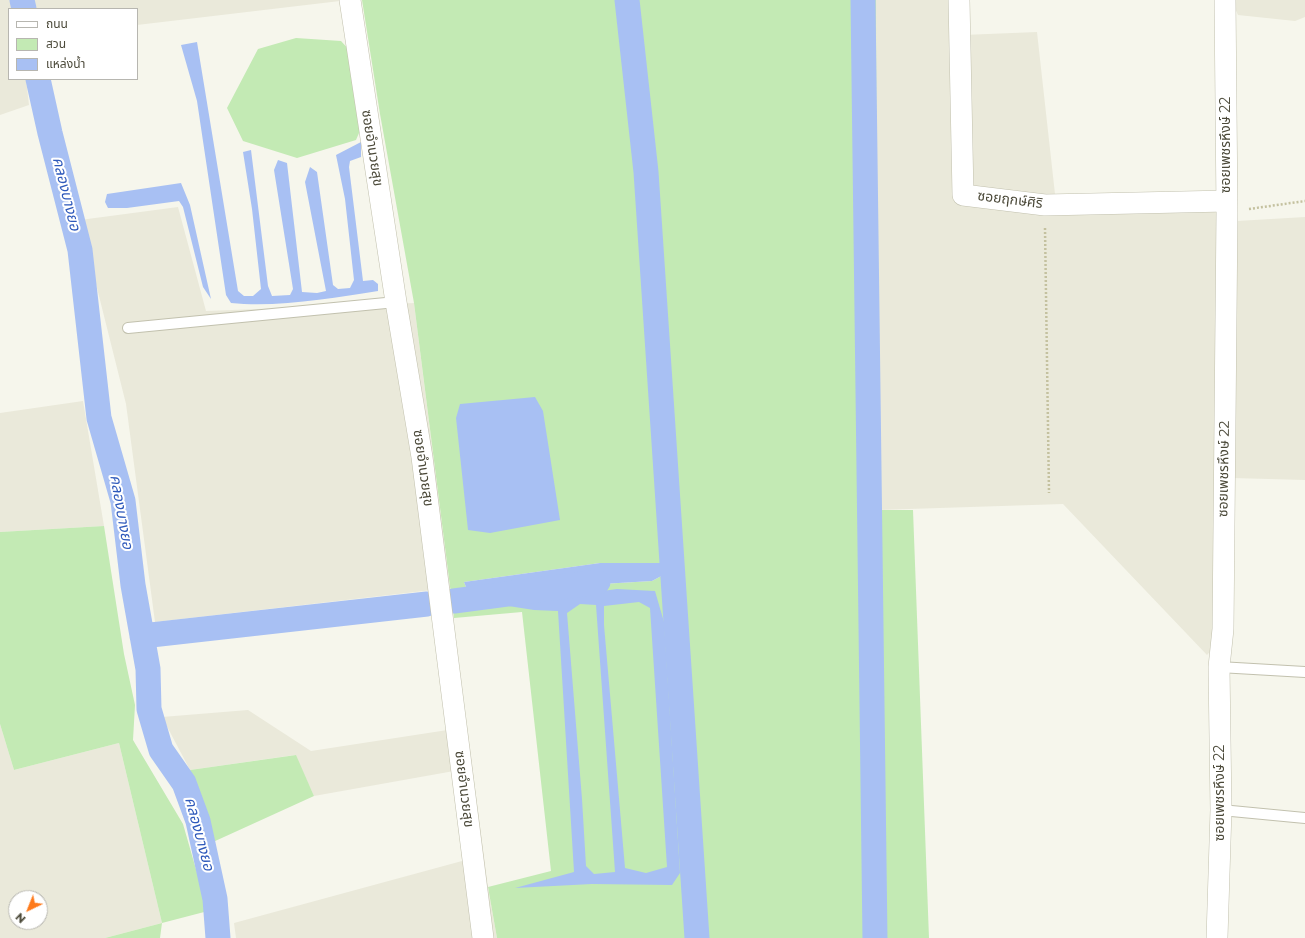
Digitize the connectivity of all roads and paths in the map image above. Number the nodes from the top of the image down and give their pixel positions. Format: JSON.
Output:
{"nodes":[{"id":1,"x":350,"y":0,"type":"edge"},
{"id":2,"x":959,"y":0,"type":"edge"},
{"id":3,"x":1225,"y":0,"type":"edge"},
{"id":4,"x":1305,"y":201,"type":"edge"},
{"id":5,"x":1045,"y":205,"type":"junction"},
{"id":6,"x":1227,"y":207,"type":"junction"},
{"id":7,"x":396,"y":302,"type":"junction"},
{"id":8,"x":128,"y":328,"type":"dead end"},
{"id":9,"x":1049,"y":493,"type":"dead end"},
{"id":10,"x":1219,"y":667,"type":"junction"},
{"id":11,"x":1305,"y":672,"type":"edge"},
{"id":12,"x":1221,"y":810,"type":"junction"},
{"id":13,"x":1305,"y":818,"type":"edge"},
{"id":14,"x":483,"y":938,"type":"edge"},
{"id":15,"x":1217,"y":938,"type":"edge"}],
"edges":[{"from":1,"to":7,"type":"street","name":"ซอยอำนวยสุข"},
{"from":2,"to":5,"type":"street","name":"ซอยฤกษ์ศิริ"},
{"from":3,"to":6,"type":"street","name":"ซอยเพชรหึงษ์ 22"},
{"from":4,"to":6,"type":"path"},
{"from":5,"to":6,"type":"street","name":"ซอยฤกษ์ศิริ"},
{"from":5,"to":9,"type":"path"},
{"from":6,"to":10,"type":"street","name":"ซอยเพชรหึงษ์ 22"},
{"from":7,"to":8,"type":"lane"},
{"from":7,"to":14,"type":"street","name":"ซอยอำนวยสุข"},
{"from":10,"to":11,"type":"lane"},
{"from":10,"to":12,"type":"street","name":"ซอยเพชรหึงษ์ 22"},
{"from":12,"to":13,"type":"lane"},
{"from":12,"to":15,"type":"street","name":"ซอยเพชรหึงษ์ 22"}]}
